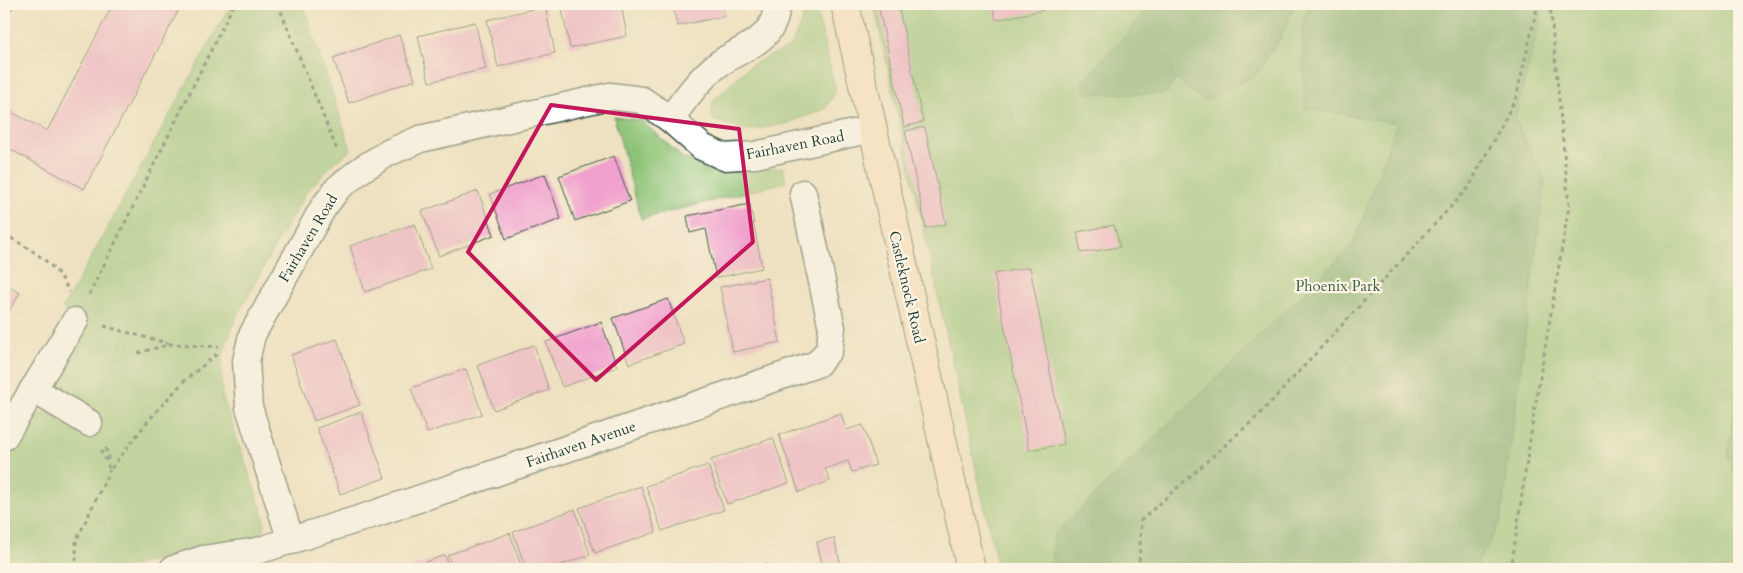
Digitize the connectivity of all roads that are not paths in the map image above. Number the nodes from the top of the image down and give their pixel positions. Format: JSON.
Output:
{"nodes":[{"id":1,"x":776,"y":4,"type":"edge"},
{"id":2,"x":845,"y":4,"type":"edge"},
{"id":3,"x":670,"y":118,"type":"junction"},
{"id":4,"x":872,"y":129,"type":"junction"},
{"id":5,"x":803,"y":193,"type":"dead end"},
{"id":6,"x":77,"y":318,"type":"road end"},
{"id":7,"x":33,"y":389,"type":"junction"},
{"id":8,"x":89,"y":423,"type":"dead end"},
{"id":9,"x":4,"y":437,"type":"edge"},
{"id":10,"x":291,"y":541,"type":"junction"},
{"id":11,"x":172,"y":569,"type":"edge"},
{"id":12,"x":971,"y":569,"type":"edge"}],
"edges":[{"from":1,"to":3,"type":"street"},
{"from":2,"to":4,"type":"main road","name":"Castleknock Road"},
{"from":3,"to":4,"type":"street","name":"Fairhaven Road"},
{"from":3,"to":10,"type":"street","name":"Fairhaven Road"},
{"from":4,"to":12,"type":"main road","name":"Castleknock Road"},
{"from":5,"to":10,"type":"street","name":"Fairhaven Avenue"},
{"from":6,"to":7,"type":"street"},
{"from":7,"to":8,"type":"street"},
{"from":7,"to":9,"type":"street"},
{"from":10,"to":11,"type":"street","name":"Fairhaven Avenue"}]}
